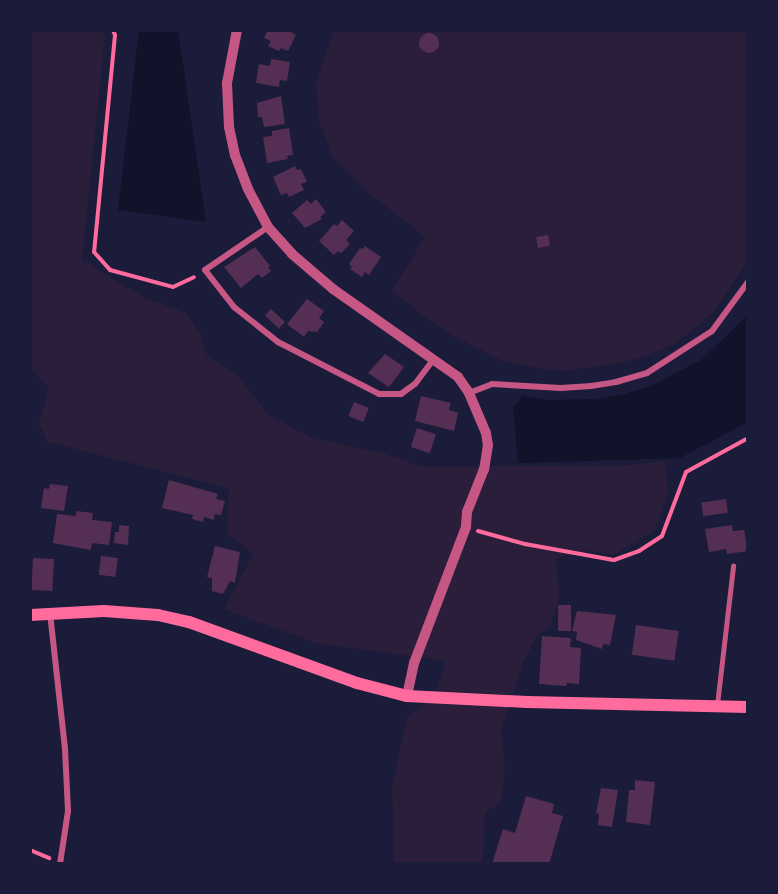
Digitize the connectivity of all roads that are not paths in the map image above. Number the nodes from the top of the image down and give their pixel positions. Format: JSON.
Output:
{"nodes":[{"id":1,"x":237,"y":30,"type":"edge"},
{"id":2,"x":268,"y":227,"type":"junction"},
{"id":3,"x":748,"y":282,"type":"edge"},
{"id":4,"x":432,"y":360,"type":"junction"},
{"id":5,"x":469,"y":393,"type":"junction"},
{"id":6,"x":733,"y":566,"type":"dead end"},
{"id":7,"x":50,"y":613,"type":"junction"},
{"id":8,"x":30,"y":615,"type":"edge"},
{"id":9,"x":407,"y":696,"type":"junction"},
{"id":10,"x":717,"y":708,"type":"junction"},
{"id":11,"x":748,"y":708,"type":"edge"},
{"id":12,"x":60,"y":864,"type":"edge"}],
"edges":[{"from":1,"to":2,"type":"street"},
{"from":2,"to":4,"type":"street"},
{"from":2,"to":4,"type":"street"},
{"from":3,"to":5,"type":"street"},
{"from":4,"to":5,"type":"street"},
{"from":5,"to":9,"type":"street"},
{"from":6,"to":10,"type":"lane"},
{"from":7,"to":8,"type":"main road"},
{"from":7,"to":9,"type":"main road"},
{"from":7,"to":12,"type":"street"},
{"from":9,"to":10,"type":"main road"},
{"from":10,"to":11,"type":"main road"}]}
